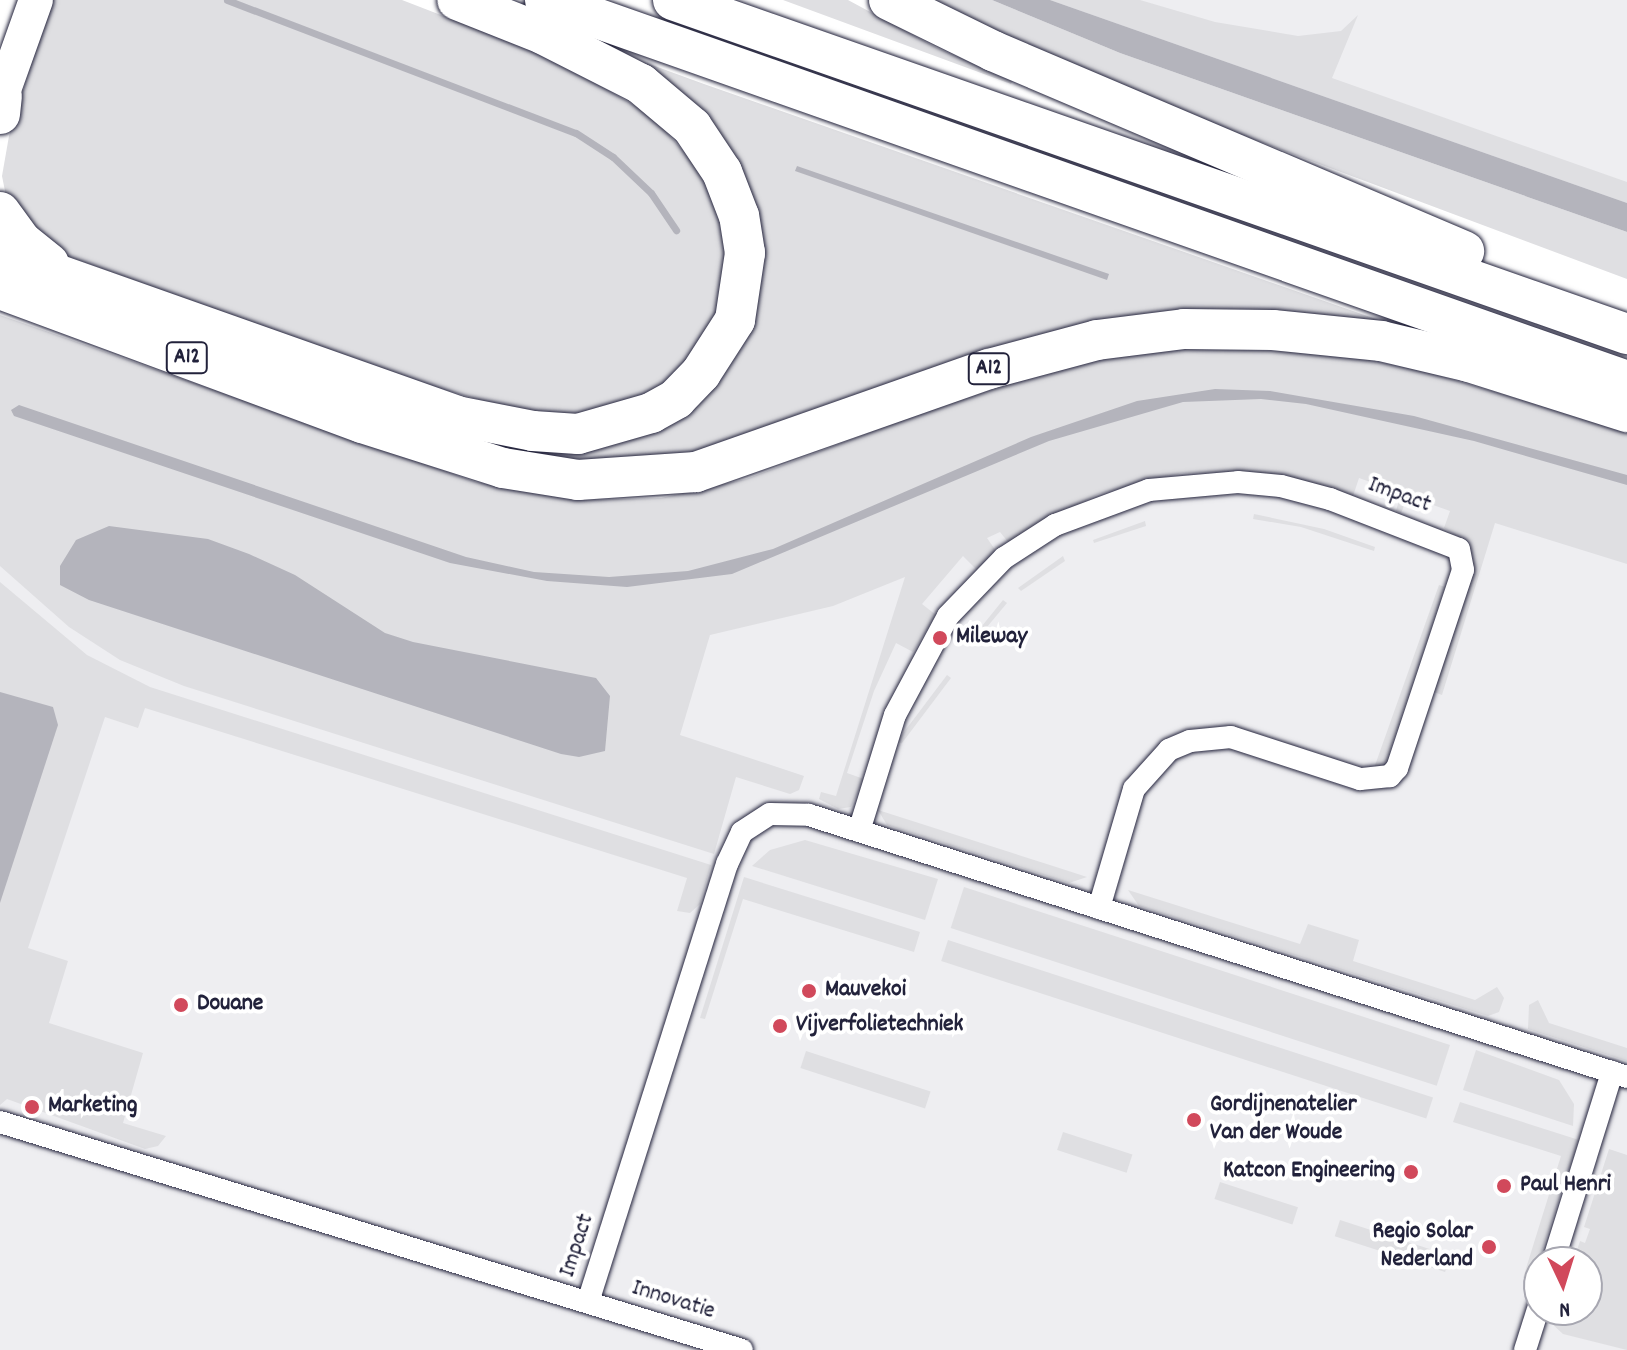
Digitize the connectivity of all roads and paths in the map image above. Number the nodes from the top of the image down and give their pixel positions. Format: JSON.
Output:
{"nodes":[{"id":1,"x":36,"y":0,"type":"edge"},
{"id":2,"x":457,"y":0,"type":"edge"},
{"id":3,"x":545,"y":0,"type":"edge"},
{"id":4,"x":673,"y":0,"type":"edge"},
{"id":5,"x":889,"y":0,"type":"edge"},
{"id":6,"x":1,"y":103,"type":"edge"},
{"id":7,"x":0,"y":212,"type":"edge"},
{"id":8,"x":0,"y":254,"type":"edge"},
{"id":9,"x":58,"y":272,"type":"junction"},
{"id":10,"x":4,"y":293,"type":"edge"},
{"id":11,"x":1627,"y":320,"type":"edge"},
{"id":12,"x":1627,"y":334,"type":"edge"},
{"id":13,"x":1627,"y":381,"type":"edge"},
{"id":14,"x":1627,"y":412,"type":"edge"},
{"id":15,"x":859,"y":831,"type":"junction"},
{"id":16,"x":1099,"y":908,"type":"junction"},
{"id":17,"x":1619,"y":1074,"type":"edge"},
{"id":18,"x":0,"y":1122,"type":"edge"},
{"id":19,"x":1559,"y":1246,"type":"edge"},
{"id":20,"x":588,"y":1302,"type":"junction"},
{"id":21,"x":1533,"y":1326,"type":"edge"},
{"id":22,"x":742,"y":1350,"type":"edge"},
{"id":23,"x":1525,"y":1350,"type":"edge"}],
"edges":[{"from":1,"to":6,"type":"main road"},
{"from":2,"to":9,"type":"highway","number":"A12"},
{"from":3,"to":13,"type":"highway"},
{"from":4,"to":12,"type":"highway"},
{"from":5,"to":11,"type":"highway"},
{"from":7,"to":9,"type":"highway","number":"A12"},
{"from":8,"to":9,"type":"highway","number":"A12"},
{"from":10,"to":14,"type":"highway","number":"A12"},
{"from":15,"to":16,"type":"street","name":"Impact"},
{"from":15,"to":16,"type":"street","name":"Impact"},
{"from":15,"to":20,"type":"street","name":"Impact"},
{"from":16,"to":17,"type":"street","name":"Impact"},
{"from":17,"to":19,"type":"street"},
{"from":18,"to":20,"type":"street","name":"Impact"},
{"from":20,"to":22,"type":"street","name":"Innovatie"},
{"from":21,"to":23,"type":"street"}]}
